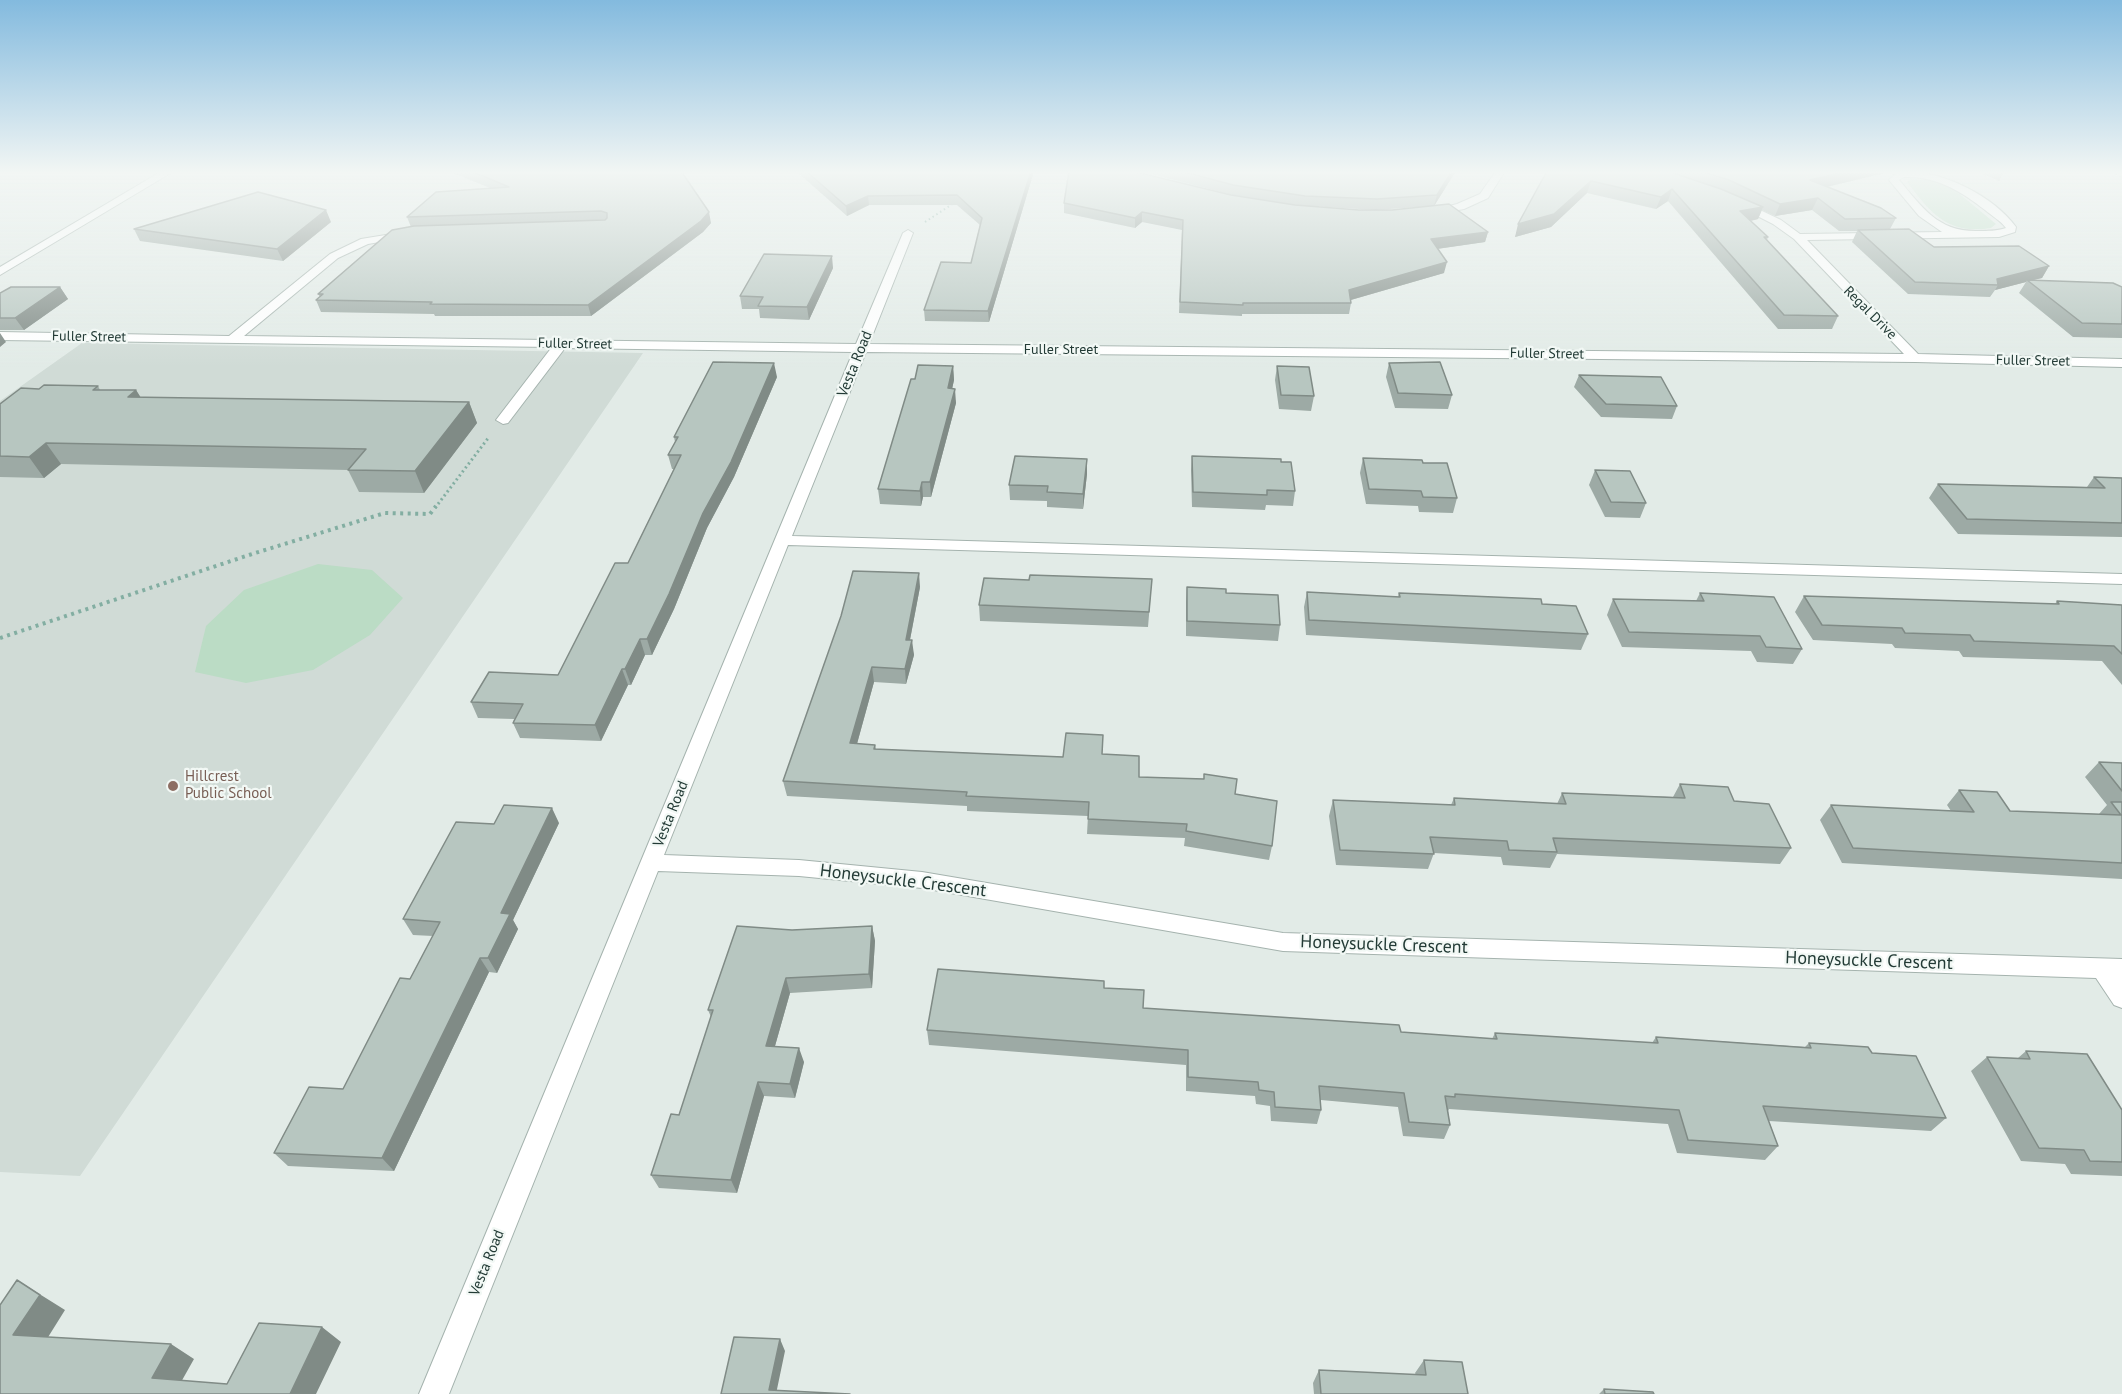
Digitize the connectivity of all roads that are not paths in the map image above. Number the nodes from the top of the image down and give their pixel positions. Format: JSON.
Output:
{"nodes":[{"id":1,"x":61,"y":236,"type":"edge"},
{"id":2,"x":394,"y":236,"type":"edge"},
{"id":3,"x":907,"y":236,"type":"edge"},
{"id":4,"x":1875,"y":236,"type":"edge"},
{"id":5,"x":1798,"y":237,"type":"joint"},
{"id":6,"x":0,"y":272,"type":"edge"},
{"id":7,"x":0,"y":336,"type":"edge"},
{"id":8,"x":232,"y":339,"type":"junction"},
{"id":9,"x":561,"y":344,"type":"junction"},
{"id":10,"x":861,"y":348,"type":"junction"},
{"id":11,"x":1915,"y":358,"type":"junction"},
{"id":12,"x":2122,"y":363,"type":"edge"},
{"id":13,"x":503,"y":420,"type":"road end"},
{"id":14,"x":783,"y":540,"type":"junction"},
{"id":15,"x":2122,"y":579,"type":"edge"},
{"id":16,"x":651,"y":863,"type":"junction"},
{"id":17,"x":2112,"y":969,"type":"edge"},
{"id":18,"x":2122,"y":998,"type":"edge"},
{"id":19,"x":434,"y":1394,"type":"edge"}],
"edges":[{"from":1,"to":6,"type":"street"},
{"from":2,"to":8,"type":"street"},
{"from":3,"to":10,"type":"street","name":"Vesta Road"},
{"from":4,"to":5,"type":"street"},
{"from":5,"to":11,"type":"street","name":"Regal Drive"},
{"from":7,"to":8,"type":"street","name":"Fuller Street"},
{"from":8,"to":9,"type":"street","name":"Fuller Street"},
{"from":9,"to":10,"type":"street","name":"Fuller Street"},
{"from":9,"to":13,"type":"street"},
{"from":10,"to":11,"type":"street","name":"Fuller Street"},
{"from":10,"to":14,"type":"street","name":"Vesta Road"},
{"from":11,"to":12,"type":"street","name":"Fuller Street"},
{"from":14,"to":15,"type":"street"},
{"from":14,"to":16,"type":"street","name":"Vesta Road"},
{"from":16,"to":17,"type":"street","name":"Honeysuckle Crescent"},
{"from":16,"to":19,"type":"street","name":"Vesta Road"},
{"from":17,"to":18,"type":"street"}]}
